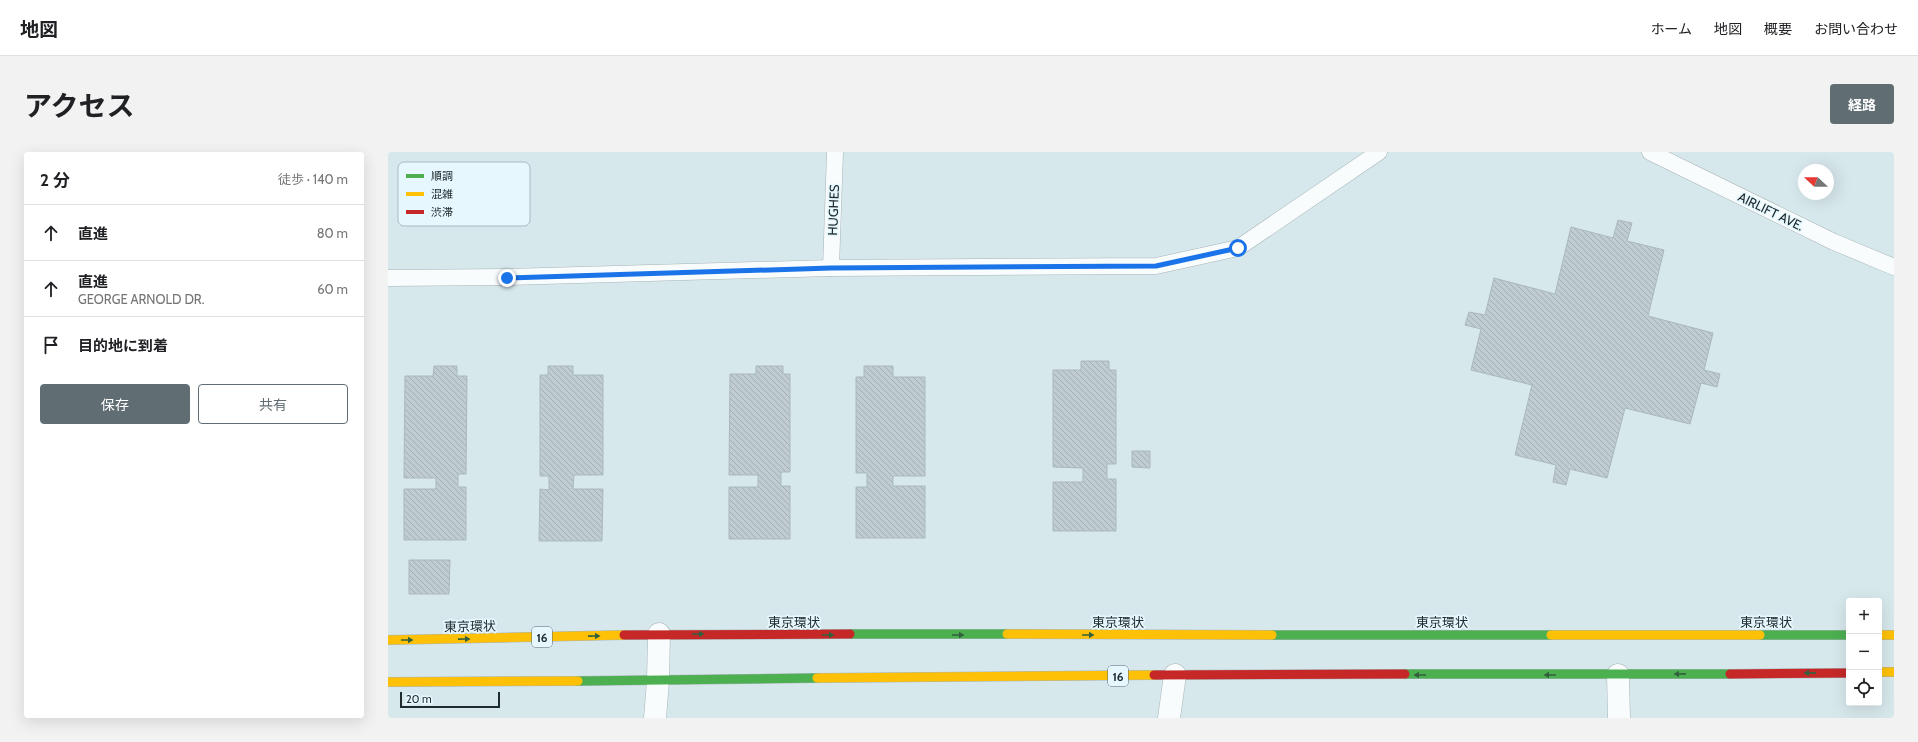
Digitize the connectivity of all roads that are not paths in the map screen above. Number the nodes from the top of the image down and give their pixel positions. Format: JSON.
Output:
{"nodes":[{"id":1,"x":835,"y":152,"type":"edge"},
{"id":2,"x":1379,"y":152,"type":"edge"},
{"id":3,"x":1650,"y":152,"type":"edge"},
{"id":4,"x":831,"y":268,"type":"junction"},
{"id":5,"x":1894,"y":268,"type":"edge"},
{"id":6,"x":388,"y":278,"type":"edge"},
{"id":7,"x":659,"y":634,"type":"junction"},
{"id":8,"x":1846,"y":635,"type":"edge"},
{"id":9,"x":1882,"y":635,"type":"edge"},
{"id":10,"x":1894,"y":635,"type":"edge"},
{"id":11,"x":388,"y":640,"type":"edge"},
{"id":12,"x":1846,"y":672,"type":"edge"},
{"id":13,"x":1882,"y":672,"type":"edge"},
{"id":14,"x":1894,"y":672,"type":"edge"},
{"id":15,"x":1175,"y":675,"type":"junction"},
{"id":16,"x":1618,"y":675,"type":"junction"},
{"id":17,"x":658,"y":681,"type":"junction"},
{"id":18,"x":388,"y":682,"type":"edge"},
{"id":19,"x":655,"y":718,"type":"edge"},
{"id":20,"x":1169,"y":718,"type":"edge"},
{"id":21,"x":1619,"y":718,"type":"edge"}],
"edges":[{"from":1,"to":4,"type":"lane","name":"HUGHES"},
{"from":2,"to":4,"type":"lane"},
{"from":3,"to":5,"type":"lane","name":"AIRLIFT AVE."},
{"from":4,"to":6,"type":"lane"},
{"from":7,"to":8,"type":"highway","name":"東京環状","number":"16","one_way":true},
{"from":11,"to":7,"type":"highway","name":"東京環状","number":"16","one_way":true},
{"from":7,"to":17,"type":"street"},
{"from":9,"to":10,"type":"highway"},
{"from":12,"to":16,"type":"highway","number":"16","one_way":true},
{"from":13,"to":14,"type":"highway"},
{"from":16,"to":15,"type":"highway","number":"16","one_way":true},
{"from":15,"to":17,"type":"highway","number":"16"},
{"from":15,"to":20,"type":"street"},
{"from":16,"to":21,"type":"street"},
{"from":17,"to":18,"type":"highway","number":"16"},
{"from":17,"to":19,"type":"street"}]}
